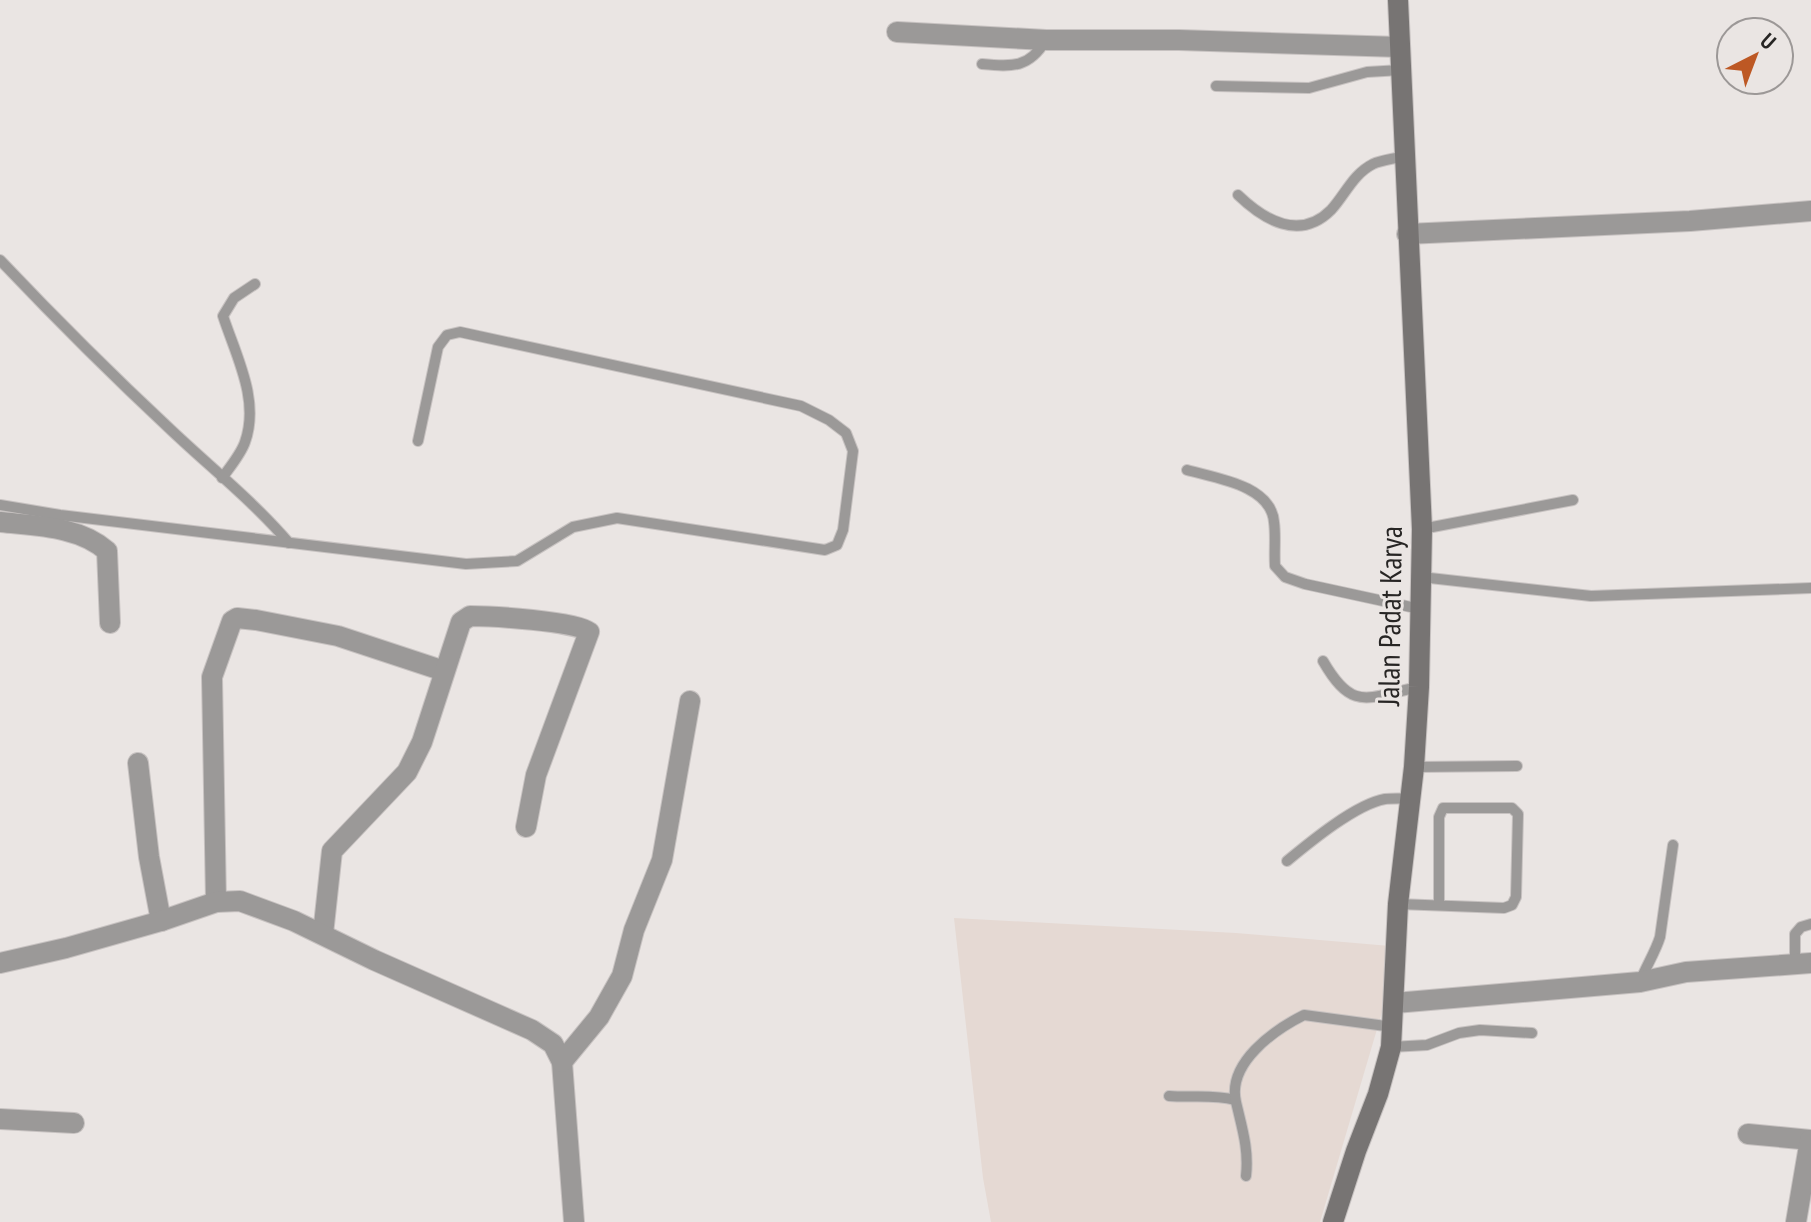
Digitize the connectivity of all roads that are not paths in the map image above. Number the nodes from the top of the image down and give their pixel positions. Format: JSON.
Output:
{"nodes":[{"id":1,"x":1398,"y":0,"type":"edge"},
{"id":2,"x":897,"y":32,"type":"dead end"},
{"id":3,"x":1046,"y":40,"type":"junction"},
{"id":4,"x":1399,"y":47,"type":"junction"},
{"id":5,"x":982,"y":64,"type":"dead end"},
{"id":6,"x":1401,"y":70,"type":"junction"},
{"id":7,"x":1216,"y":86,"type":"dead end"},
{"id":8,"x":1404,"y":156,"type":"junction"},
{"id":9,"x":1238,"y":195,"type":"dead end"},
{"id":10,"x":1811,"y":211,"type":"edge"},
{"id":11,"x":1407,"y":234,"type":"junction"},
{"id":12,"x":0,"y":260,"type":"edge"},
{"id":13,"x":255,"y":284,"type":"dead end"},
{"id":14,"x":418,"y":441,"type":"dead end"},
{"id":15,"x":1187,"y":470,"type":"dead end"},
{"id":16,"x":222,"y":478,"type":"junction"},
{"id":17,"x":1573,"y":500,"type":"dead end"},
{"id":18,"x":0,"y":505,"type":"edge"},
{"id":19,"x":0,"y":522,"type":"edge"},
{"id":20,"x":1422,"y":529,"type":"junction"},
{"id":21,"x":289,"y":543,"type":"junction"},
{"id":22,"x":1419,"y":577,"type":"junction"},
{"id":23,"x":1811,"y":588,"type":"edge"},
{"id":24,"x":1420,"y":609,"type":"junction"},
{"id":25,"x":110,"y":623,"type":"dead end"},
{"id":26,"x":1323,"y":661,"type":"dead end"},
{"id":27,"x":444,"y":671,"type":"junction"},
{"id":28,"x":1419,"y":687,"type":"junction"},
{"id":29,"x":690,"y":701,"type":"dead end"},
{"id":30,"x":138,"y":763,"type":"dead end"},
{"id":31,"x":1517,"y":766,"type":"dead end"},
{"id":32,"x":1414,"y":767,"type":"junction"},
{"id":33,"x":1411,"y":798,"type":"junction"},
{"id":34,"x":526,"y":827,"type":"dead end"},
{"id":35,"x":1673,"y":845,"type":"dead end"},
{"id":36,"x":1287,"y":861,"type":"dead end"},
{"id":37,"x":216,"y":902,"type":"junction"},
{"id":38,"x":1398,"y":904,"type":"junction"},
{"id":39,"x":1439,"y":905,"type":"junction"},
{"id":40,"x":161,"y":921,"type":"junction"},
{"id":41,"x":1811,"y":924,"type":"edge"},
{"id":42,"x":323,"y":934,"type":"junction"},
{"id":43,"x":0,"y":963,"type":"edge"},
{"id":44,"x":1803,"y":963,"type":"edge"},
{"id":45,"x":1640,"y":982,"type":"junction"},
{"id":46,"x":1395,"y":1003,"type":"junction"},
{"id":47,"x":1532,"y":1033,"type":"dead end"},
{"id":48,"x":1392,"y":1037,"type":"junction"},
{"id":49,"x":562,"y":1062,"type":"junction"},
{"id":50,"x":1169,"y":1096,"type":"dead end"},
{"id":51,"x":1235,"y":1100,"type":"junction"},
{"id":52,"x":0,"y":1119,"type":"edge"},
{"id":53,"x":74,"y":1123,"type":"dead end"},
{"id":54,"x":1748,"y":1134,"type":"dead end"},
{"id":55,"x":1810,"y":1140,"type":"edge"},
{"id":56,"x":1246,"y":1176,"type":"dead end"},
{"id":57,"x":574,"y":1222,"type":"edge"},
{"id":58,"x":1333,"y":1222,"type":"edge"},
{"id":59,"x":1796,"y":1222,"type":"edge"}],
"edges":[{"from":1,"to":4,"type":"street","name":"Jalan Padat Karya"},
{"from":2,"to":3,"type":"street"},
{"from":3,"to":4,"type":"street"},
{"from":3,"to":5,"type":"lane"},
{"from":4,"to":6,"type":"street","name":"Jalan Padat Karya"},
{"from":6,"to":7,"type":"lane"},
{"from":6,"to":8,"type":"street","name":"Jalan Padat Karya"},
{"from":8,"to":9,"type":"lane"},
{"from":8,"to":11,"type":"street","name":"Jalan Padat Karya"},
{"from":10,"to":11,"type":"street"},
{"from":11,"to":20,"type":"street","name":"Jalan Padat Karya"},
{"from":12,"to":16,"type":"lane"},
{"from":13,"to":16,"type":"lane"},
{"from":14,"to":21,"type":"lane"},
{"from":15,"to":24,"type":"lane"},
{"from":16,"to":21,"type":"lane"},
{"from":17,"to":20,"type":"lane"},
{"from":18,"to":21,"type":"lane"},
{"from":19,"to":25,"type":"street"},
{"from":20,"to":22,"type":"street","name":"Jalan Padat Karya"},
{"from":22,"to":23,"type":"lane"},
{"from":22,"to":24,"type":"street","name":"Jalan Padat Karya"},
{"from":24,"to":28,"type":"street","name":"Jalan Padat Karya"},
{"from":26,"to":28,"type":"lane"},
{"from":27,"to":34,"type":"street"},
{"from":27,"to":37,"type":"street"},
{"from":27,"to":42,"type":"street"},
{"from":28,"to":32,"type":"street","name":"Jalan Padat Karya"},
{"from":29,"to":49,"type":"street"},
{"from":30,"to":40,"type":"street"},
{"from":31,"to":32,"type":"lane"},
{"from":32,"to":33,"type":"street","name":"Jalan Padat Karya"},
{"from":33,"to":36,"type":"lane"},
{"from":33,"to":38,"type":"street","name":"Jalan Padat Karya"},
{"from":35,"to":45,"type":"lane"},
{"from":37,"to":40,"type":"street"},
{"from":37,"to":42,"type":"street"},
{"from":38,"to":39,"type":"lane"},
{"from":38,"to":46,"type":"street","name":"Jalan Padat Karya"},
{"from":39,"to":39,"type":"lane"},
{"from":40,"to":43,"type":"street"},
{"from":41,"to":44,"type":"lane"},
{"from":42,"to":49,"type":"street"},
{"from":44,"to":45,"type":"street"},
{"from":45,"to":46,"type":"street"},
{"from":46,"to":48,"type":"street","name":"Jalan Padat Karya"},
{"from":47,"to":48,"type":"lane"},
{"from":48,"to":51,"type":"lane"},
{"from":48,"to":58,"type":"street","name":"Jalan Padat Karya"},
{"from":49,"to":57,"type":"street"},
{"from":50,"to":51,"type":"lane"},
{"from":51,"to":56,"type":"lane"},
{"from":52,"to":53,"type":"street"},
{"from":54,"to":55,"type":"street"},
{"from":55,"to":59,"type":"street"}]}
